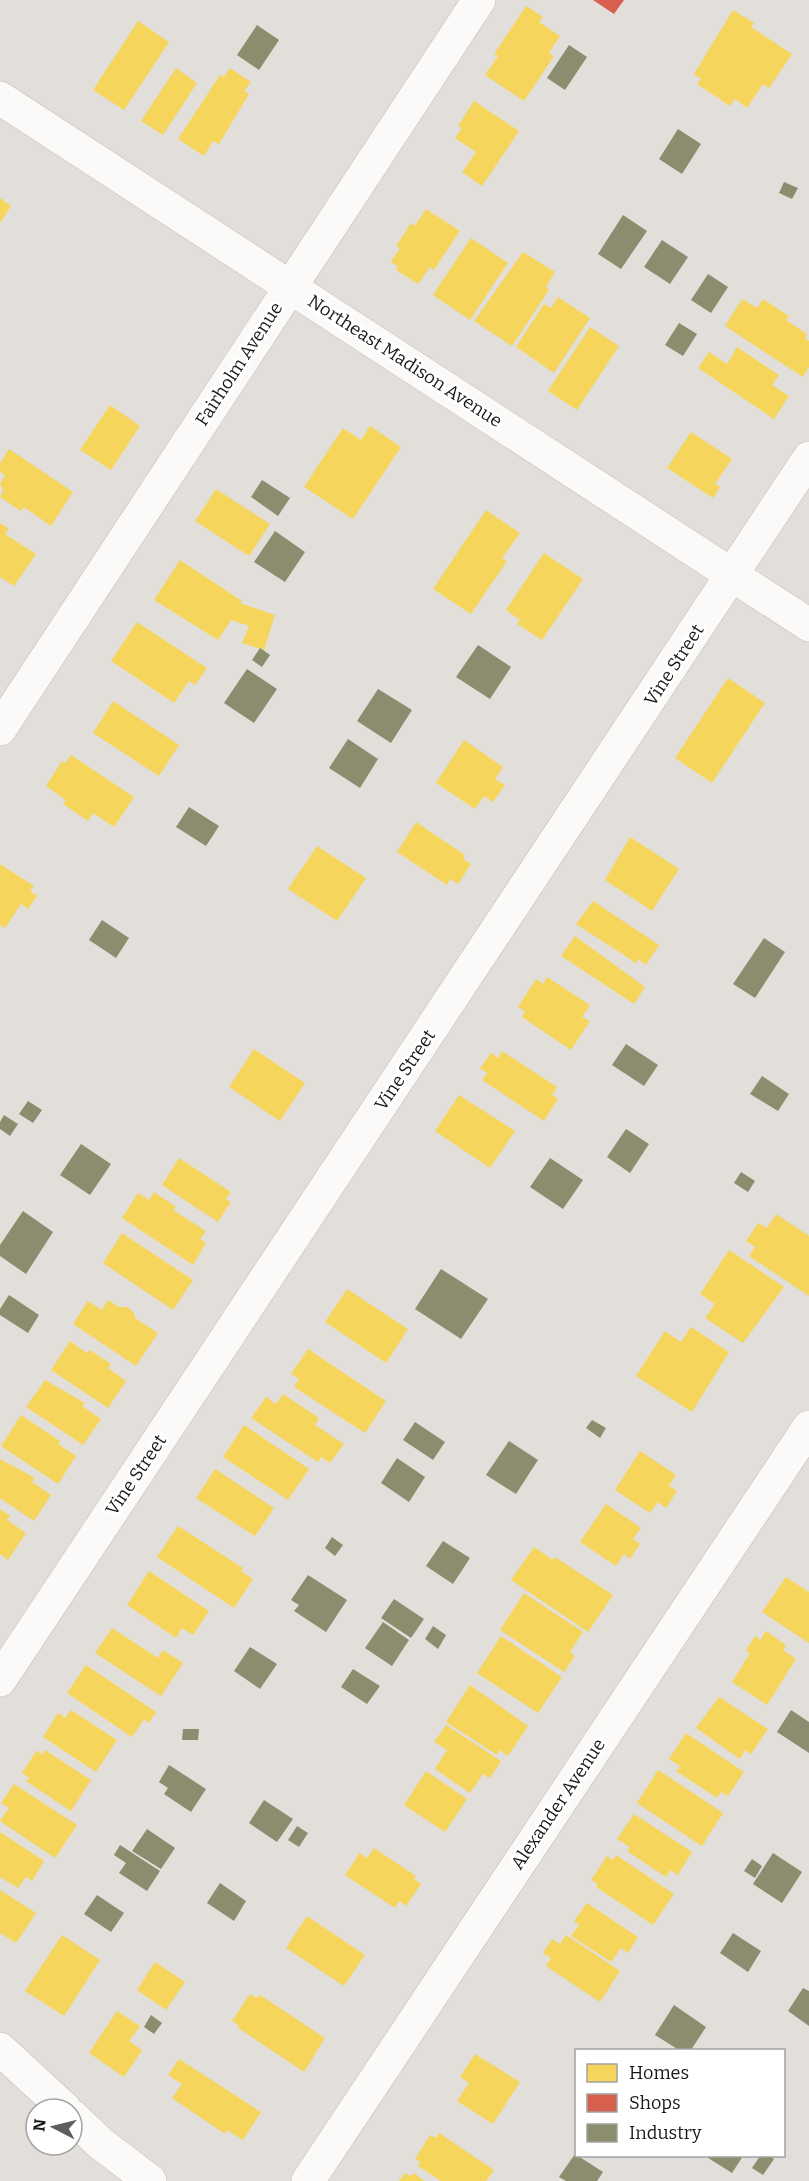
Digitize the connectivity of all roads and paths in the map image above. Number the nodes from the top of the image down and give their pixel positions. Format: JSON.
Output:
{"nodes":[{"id":1,"x":479,"y":0,"type":"edge"},
{"id":2,"x":0,"y":98,"type":"edge"},
{"id":3,"x":290,"y":286,"type":"junction"},
{"id":4,"x":809,"y":458,"type":"edge"},
{"id":5,"x":732,"y":576,"type":"junction"},
{"id":6,"x":809,"y":626,"type":"edge"},
{"id":7,"x":0,"y":729,"type":"edge"},
{"id":8,"x":809,"y":1427,"type":"edge"},
{"id":9,"x":0,"y":1680,"type":"edge"},
{"id":10,"x":0,"y":2049,"type":"edge"},
{"id":11,"x":52,"y":2097,"type":"edge"},
{"id":12,"x":84,"y":2128,"type":"edge"},
{"id":13,"x":150,"y":2181,"type":"edge"},
{"id":14,"x":308,"y":2181,"type":"edge"}],
"edges":[{"from":1,"to":3,"type":"street","name":"Fairholm Avenue"},
{"from":2,"to":3,"type":"street","name":"Northeast Madison Avenue"},
{"from":3,"to":5,"type":"street","name":"Northeast Madison Avenue"},
{"from":3,"to":7,"type":"street","name":"Fairholm Avenue"},
{"from":4,"to":5,"type":"street","name":"Vine Street"},
{"from":5,"to":6,"type":"street","name":"Northeast Madison Avenue"},
{"from":5,"to":9,"type":"street","name":"Vine Street"},
{"from":8,"to":14,"type":"street","name":"Alexander Avenue"},
{"from":10,"to":11,"type":"street"},
{"from":12,"to":13,"type":"street"}]}
